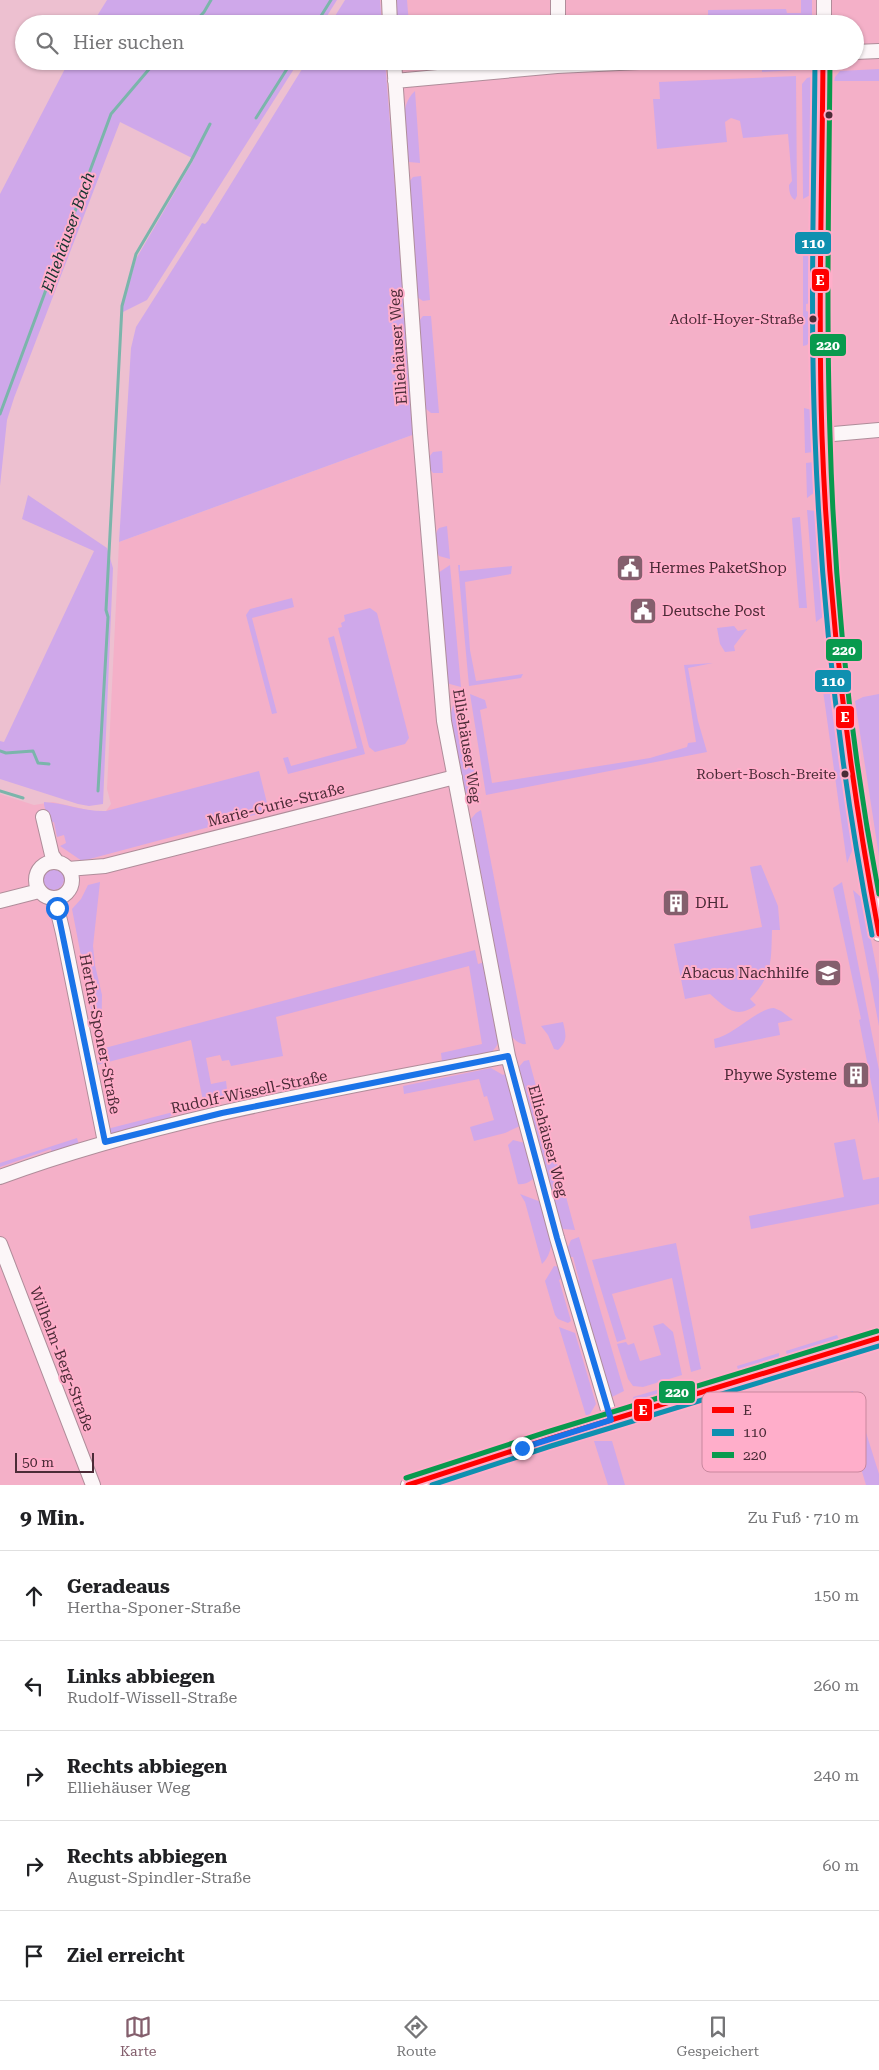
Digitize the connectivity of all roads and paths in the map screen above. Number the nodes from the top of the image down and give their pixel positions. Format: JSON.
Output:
{"nodes":[{"id":1,"x":388,"y":0,"type":"edge"},
{"id":2,"x":558,"y":0,"type":"edge"},
{"id":3,"x":824,"y":0,"type":"edge"},
{"id":4,"x":389,"y":15,"type":"edge"},
{"id":5,"x":558,"y":15,"type":"edge"},
{"id":6,"x":824,"y":15,"type":"edge"},
{"id":7,"x":879,"y":51,"type":"edge"},
{"id":8,"x":864,"y":52,"type":"edge"},
{"id":9,"x":394,"y":70,"type":"edge"},
{"id":10,"x":500,"y":70,"type":"edge"},
{"id":11,"x":823,"y":70,"type":"edge"},
{"id":12,"x":395,"y":81,"type":"junction"},
{"id":13,"x":879,"y":430,"type":"edge"},
{"id":14,"x":822,"y":435,"type":"junction"},
{"id":15,"x":455,"y":777,"type":"junction"},
{"id":16,"x":44,"y":822,"type":"dead end"},
{"id":17,"x":61,"y":869,"type":"junction"},
{"id":18,"x":38,"y":885,"type":"junction"},
{"id":19,"x":58,"y":897,"type":"junction"},
{"id":20,"x":2,"y":900,"type":"edge"},
{"id":21,"x":879,"y":934,"type":"edge"},
{"id":22,"x":508,"y":1056,"type":"junction"},
{"id":23,"x":105,"y":1142,"type":"junction"},
{"id":24,"x":0,"y":1177,"type":"edge"},
{"id":25,"x":0,"y":1244,"type":"edge"},
{"id":26,"x":879,"y":1338,"type":"edge"},
{"id":27,"x":702,"y":1392,"type":"edge"},
{"id":28,"x":703,"y":1392,"type":"edge"},
{"id":29,"x":611,"y":1420,"type":"junction"},
{"id":30,"x":93,"y":1485,"type":"edge"},
{"id":31,"x":408,"y":1485,"type":"edge"}],
"edges":[{"from":1,"to":4,"type":"street"},
{"from":2,"to":5,"type":"street"},
{"from":3,"to":6,"type":"street"},
{"from":7,"to":8,"type":"street"},
{"from":9,"to":12,"type":"street","name":"Elliehäuser Weg"},
{"from":10,"to":12,"type":"street"},
{"from":11,"to":14,"type":"street"},
{"from":12,"to":15,"type":"street","name":"Elliehäuser Weg"},
{"from":13,"to":14,"type":"street"},
{"from":14,"to":21,"type":"street"},
{"from":15,"to":17,"type":"street","name":"Marie-Curie-Straße"},
{"from":15,"to":22,"type":"street","name":"Elliehäuser Weg"},
{"from":16,"to":17,"type":"street"},
{"from":17,"to":18,"type":"street"},
{"from":17,"to":19,"type":"street"},
{"from":18,"to":19,"type":"street"},
{"from":18,"to":20,"type":"street"},
{"from":19,"to":23,"type":"street","name":"Hertha-Sponer-Straße"},
{"from":22,"to":23,"type":"street","name":"Rudolf-Wissell-Straße"},
{"from":22,"to":29,"type":"street","name":"Elliehäuser Weg"},
{"from":23,"to":24,"type":"street","name":"Rudolf-Wissell-Straße"},
{"from":25,"to":30,"type":"street","name":"Wilhelm-Berg-Straße"},
{"from":26,"to":28,"type":"street"},
{"from":27,"to":29,"type":"street"},
{"from":29,"to":31,"type":"street"}]}
